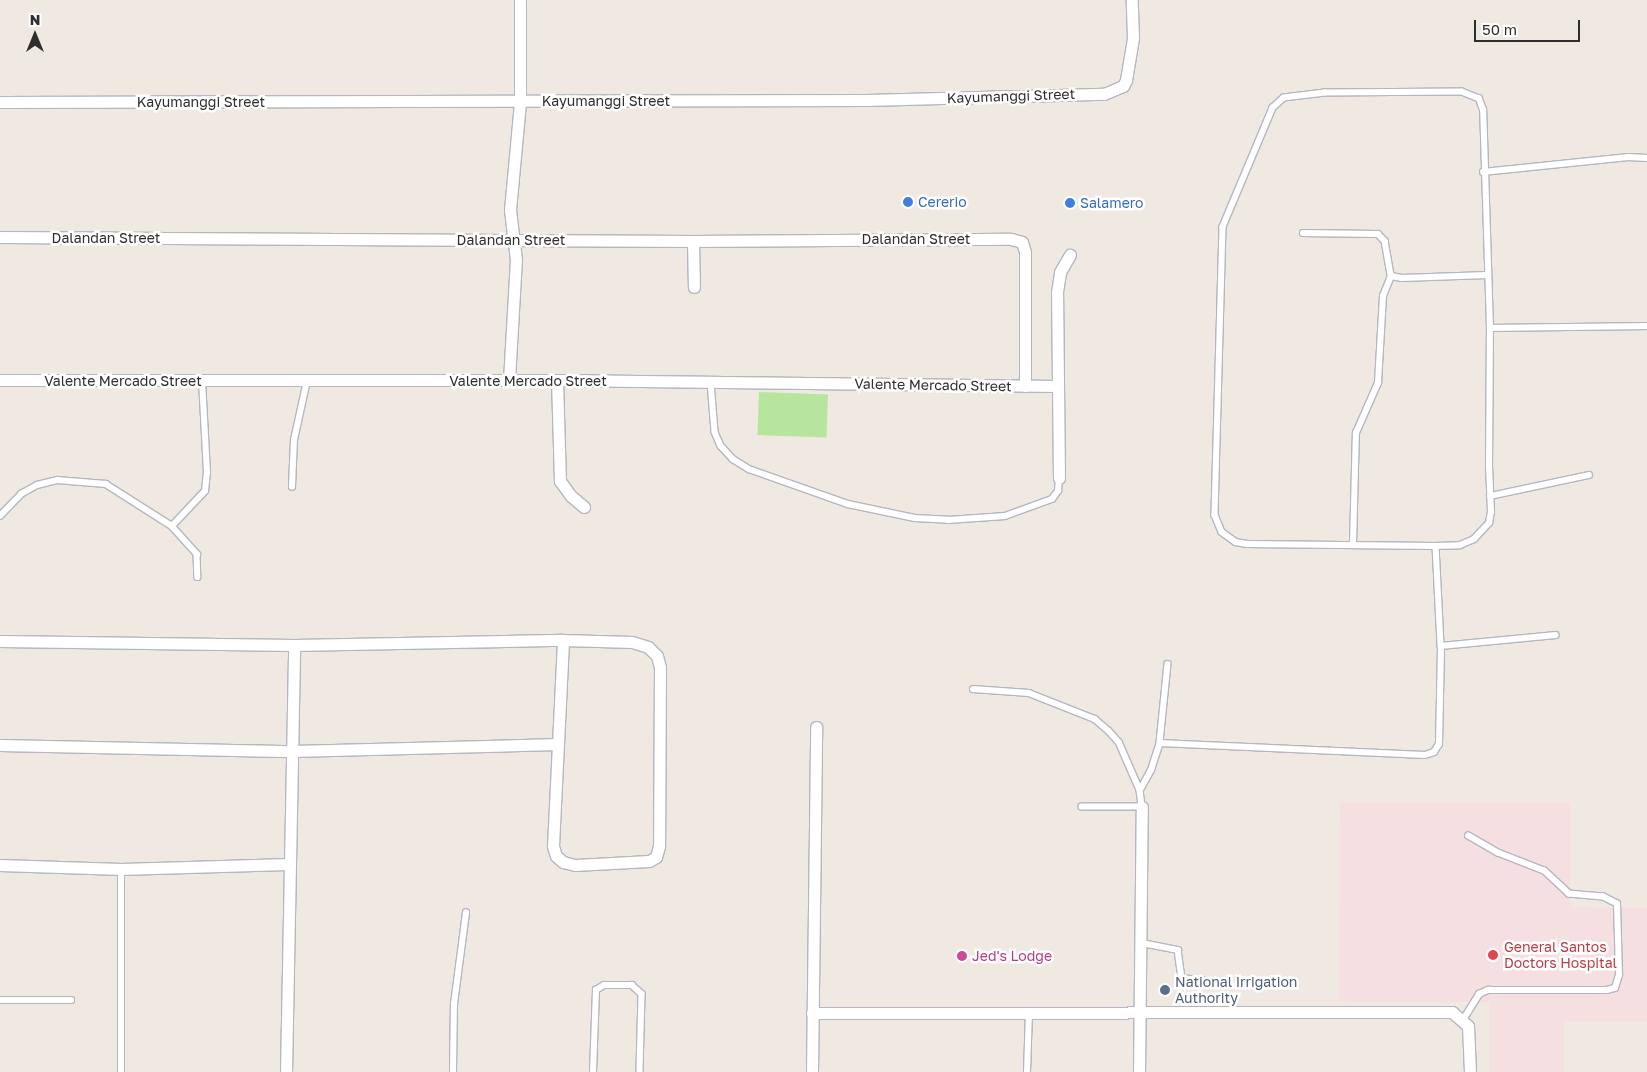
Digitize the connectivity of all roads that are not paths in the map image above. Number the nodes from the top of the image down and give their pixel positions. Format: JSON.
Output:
{"nodes":[{"id":1,"x":520,"y":0,"type":"edge"},
{"id":2,"x":1132,"y":0,"type":"edge"},
{"id":3,"x":0,"y":102,"type":"edge"},
{"id":4,"x":520,"y":102,"type":"junction"},
{"id":5,"x":1647,"y":158,"type":"edge"},
{"id":6,"x":1483,"y":172,"type":"junction"},
{"id":7,"x":1302,"y":233,"type":"dead end"},
{"id":8,"x":0,"y":237,"type":"edge"},
{"id":9,"x":512,"y":240,"type":"junction"},
{"id":10,"x":693,"y":241,"type":"junction"},
{"id":11,"x":1070,"y":255,"type":"dead end"},
{"id":12,"x":1487,"y":275,"type":"junction"},
{"id":13,"x":1392,"y":276,"type":"junction"},
{"id":14,"x":694,"y":287,"type":"dead end"},
{"id":15,"x":1647,"y":326,"type":"edge"},
{"id":16,"x":1490,"y":328,"type":"junction"},
{"id":17,"x":0,"y":380,"type":"edge"},
{"id":18,"x":509,"y":380,"type":"junction"},
{"id":19,"x":557,"y":380,"type":"junction"},
{"id":20,"x":202,"y":381,"type":"junction"},
{"id":21,"x":307,"y":381,"type":"junction"},
{"id":22,"x":711,"y":383,"type":"junction"},
{"id":23,"x":1026,"y":386,"type":"junction"},
{"id":24,"x":1057,"y":386,"type":"junction"},
{"id":25,"x":1589,"y":475,"type":"dead end"},
{"id":26,"x":1059,"y":478,"type":"joint"},
{"id":27,"x":292,"y":488,"type":"dead end"},
{"id":28,"x":1490,"y":496,"type":"junction"},
{"id":29,"x":584,"y":507,"type":"dead end"},
{"id":30,"x":0,"y":516,"type":"edge"},
{"id":31,"x":172,"y":526,"type":"junction"},
{"id":32,"x":1353,"y":544,"type":"junction"},
{"id":33,"x":1436,"y":546,"type":"junction"},
{"id":34,"x":198,"y":578,"type":"dead end"},
{"id":35,"x":1556,"y":635,"type":"dead end"},
{"id":36,"x":563,"y":640,"type":"junction"},
{"id":37,"x":0,"y":641,"type":"edge"},
{"id":38,"x":294,"y":645,"type":"junction"},
{"id":39,"x":1441,"y":646,"type":"junction"},
{"id":40,"x":1168,"y":664,"type":"dead end"},
{"id":41,"x":973,"y":689,"type":"dead end"},
{"id":42,"x":816,"y":727,"type":"dead end"},
{"id":43,"x":558,"y":744,"type":"junction"},
{"id":44,"x":1160,"y":744,"type":"junction"},
{"id":45,"x":0,"y":745,"type":"edge"},
{"id":46,"x":293,"y":751,"type":"junction"},
{"id":47,"x":1140,"y":790,"type":"junction"},
{"id":48,"x":1082,"y":807,"type":"dead end"},
{"id":49,"x":1142,"y":807,"type":"junction"},
{"id":50,"x":1468,"y":836,"type":"dead end"},
{"id":51,"x":288,"y":864,"type":"junction"},
{"id":52,"x":0,"y":865,"type":"edge"},
{"id":53,"x":121,"y":869,"type":"junction"},
{"id":54,"x":466,"y":913,"type":"dead end"},
{"id":55,"x":1142,"y":943,"type":"junction"},
{"id":56,"x":1208,"y":980,"type":"dead end"},
{"id":57,"x":0,"y":1000,"type":"edge"},
{"id":58,"x":71,"y":1000,"type":"dead end"},
{"id":59,"x":1029,"y":1012,"type":"junction"},
{"id":60,"x":1140,"y":1012,"type":"junction"},
{"id":61,"x":812,"y":1013,"type":"junction"},
{"id":62,"x":1463,"y":1020,"type":"junction"},
{"id":63,"x":121,"y":1072,"type":"edge"},
{"id":64,"x":286,"y":1072,"type":"edge"},
{"id":65,"x":453,"y":1072,"type":"edge"},
{"id":66,"x":593,"y":1072,"type":"edge"},
{"id":67,"x":640,"y":1072,"type":"edge"},
{"id":68,"x":812,"y":1072,"type":"edge"},
{"id":69,"x":1027,"y":1072,"type":"edge"},
{"id":70,"x":1139,"y":1072,"type":"edge"},
{"id":71,"x":1470,"y":1072,"type":"edge"}],
"edges":[{"from":1,"to":4,"type":"street"},
{"from":2,"to":4,"type":"street","name":"Kayumanggi Street"},
{"from":3,"to":4,"type":"street","name":"Kayumanggi Street"},
{"from":4,"to":9,"type":"street"},
{"from":5,"to":6,"type":"lane"},
{"from":6,"to":12,"type":"lane"},
{"from":6,"to":32,"type":"lane"},
{"from":7,"to":13,"type":"lane"},
{"from":8,"to":9,"type":"street","name":"Dalandan Street"},
{"from":9,"to":10,"type":"street","name":"Dalandan Street"},
{"from":9,"to":18,"type":"street"},
{"from":10,"to":14,"type":"street"},
{"from":10,"to":23,"type":"street","name":"Dalandan Street"},
{"from":11,"to":24,"type":"street"},
{"from":12,"to":13,"type":"lane"},
{"from":12,"to":16,"type":"lane"},
{"from":13,"to":32,"type":"lane"},
{"from":15,"to":16,"type":"lane"},
{"from":16,"to":28,"type":"lane"},
{"from":17,"to":20,"type":"street","name":"Valente Mercado Street"},
{"from":18,"to":19,"type":"street","name":"Valente Mercado Street"},
{"from":18,"to":21,"type":"street","name":"Valente Mercado Street"},
{"from":19,"to":22,"type":"street","name":"Valente Mercado Street"},
{"from":19,"to":29,"type":"street"},
{"from":20,"to":21,"type":"street","name":"Valente Mercado Street"},
{"from":20,"to":31,"type":"lane"},
{"from":21,"to":27,"type":"lane"},
{"from":22,"to":23,"type":"street","name":"Valente Mercado Street"},
{"from":22,"to":26,"type":"lane"},
{"from":23,"to":24,"type":"street","name":"Valente Mercado Street"},
{"from":24,"to":26,"type":"street"},
{"from":25,"to":28,"type":"lane"},
{"from":28,"to":33,"type":"lane"},
{"from":30,"to":31,"type":"lane"},
{"from":31,"to":34,"type":"lane"},
{"from":32,"to":33,"type":"lane"},
{"from":33,"to":39,"type":"lane"},
{"from":35,"to":39,"type":"lane"},
{"from":36,"to":38,"type":"street"},
{"from":36,"to":43,"type":"street"},
{"from":36,"to":43,"type":"street"},
{"from":37,"to":38,"type":"street"},
{"from":38,"to":46,"type":"street"},
{"from":39,"to":44,"type":"lane"},
{"from":40,"to":44,"type":"lane"},
{"from":41,"to":47,"type":"lane"},
{"from":42,"to":61,"type":"street"},
{"from":43,"to":46,"type":"street"},
{"from":44,"to":47,"type":"lane"},
{"from":45,"to":46,"type":"street"},
{"from":46,"to":51,"type":"street"},
{"from":47,"to":49,"type":"lane"},
{"from":48,"to":49,"type":"lane"},
{"from":49,"to":55,"type":"street"},
{"from":50,"to":62,"type":"lane"},
{"from":51,"to":53,"type":"street"},
{"from":51,"to":64,"type":"street"},
{"from":52,"to":53,"type":"street"},
{"from":53,"to":63,"type":"lane"},
{"from":54,"to":65,"type":"lane"},
{"from":55,"to":56,"type":"lane"},
{"from":55,"to":60,"type":"street"},
{"from":57,"to":58,"type":"lane"},
{"from":59,"to":60,"type":"street"},
{"from":59,"to":61,"type":"street"},
{"from":59,"to":69,"type":"lane"},
{"from":60,"to":62,"type":"street"},
{"from":60,"to":70,"type":"street"},
{"from":61,"to":68,"type":"street"},
{"from":62,"to":71,"type":"street"},
{"from":66,"to":67,"type":"lane"}]}
